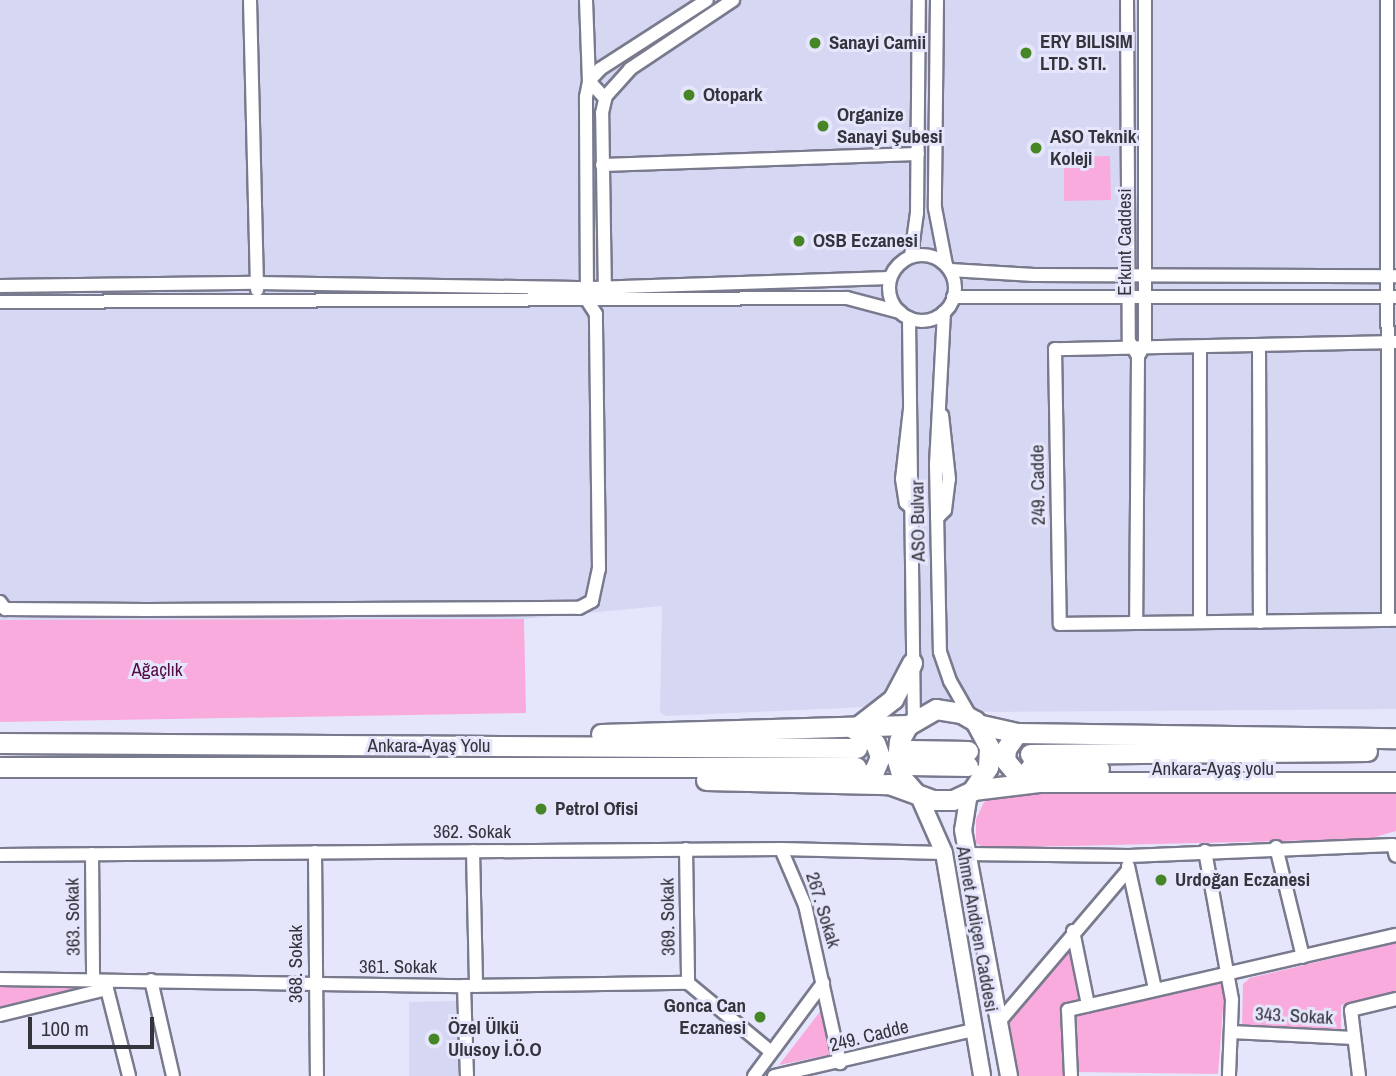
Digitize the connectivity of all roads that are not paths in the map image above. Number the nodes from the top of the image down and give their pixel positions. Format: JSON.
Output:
{"nodes":[{"id":1,"x":250,"y":0,"type":"edge"},
{"id":2,"x":586,"y":0,"type":"edge"},
{"id":3,"x":707,"y":0,"type":"edge"},
{"id":4,"x":733,"y":0,"type":"edge"},
{"id":5,"x":919,"y":0,"type":"edge"},
{"id":6,"x":937,"y":0,"type":"edge"},
{"id":7,"x":1127,"y":0,"type":"edge"},
{"id":8,"x":1145,"y":0,"type":"edge"},
{"id":9,"x":1387,"y":0,"type":"edge"},
{"id":10,"x":589,"y":81,"type":"junction"},
{"id":11,"x":605,"y":98,"type":"junction"},
{"id":12,"x":918,"y":154,"type":"junction"},
{"id":13,"x":602,"y":165,"type":"junction"},
{"id":14,"x":911,"y":256,"type":"junction"},
{"id":15,"x":948,"y":268,"type":"junction"},
{"id":16,"x":1129,"y":276,"type":"junction"},
{"id":17,"x":1144,"y":276,"type":"junction"},
{"id":18,"x":1392,"y":276,"type":"edge"},
{"id":19,"x":890,"y":278,"type":"junction"},
{"id":20,"x":257,"y":283,"type":"junction"},
{"id":21,"x":0,"y":286,"type":"edge"},
{"id":22,"x":587,"y":294,"type":"junction"},
{"id":23,"x":605,"y":294,"type":"junction"},
{"id":24,"x":954,"y":297,"type":"junction"},
{"id":25,"x":1391,"y":298,"type":"edge"},
{"id":26,"x":257,"y":299,"type":"junction"},
{"id":27,"x":1129,"y":299,"type":"junction"},
{"id":28,"x":1144,"y":299,"type":"junction"},
{"id":29,"x":0,"y":302,"type":"edge"},
{"id":30,"x":944,"y":312,"type":"junction"},
{"id":31,"x":596,"y":314,"type":"junction"},
{"id":32,"x":904,"y":315,"type":"junction"},
{"id":33,"x":1391,"y":342,"type":"edge"},
{"id":34,"x":1259,"y":345,"type":"junction"},
{"id":35,"x":1200,"y":347,"type":"junction"},
{"id":36,"x":1137,"y":351,"type":"junction"},
{"id":37,"x":0,"y":602,"type":"edge"},
{"id":38,"x":1392,"y":620,"type":"edge"},
{"id":39,"x":1136,"y":622,"type":"junction"},
{"id":40,"x":1200,"y":622,"type":"junction"},
{"id":41,"x":1260,"y":622,"type":"junction"},
{"id":42,"x":912,"y":663,"type":"junction"},
{"id":43,"x":911,"y":722,"type":"junction"},
{"id":44,"x":976,"y":723,"type":"junction"},
{"id":45,"x":853,"y":727,"type":"junction"},
{"id":46,"x":1017,"y":733,"type":"junction"},
{"id":47,"x":1396,"y":738,"type":"edge"},
{"id":48,"x":0,"y":743,"type":"edge"},
{"id":49,"x":493,"y":746,"type":"junction"},
{"id":50,"x":1396,"y":750,"type":"edge"},
{"id":51,"x":909,"y":757,"type":"dead end"},
{"id":52,"x":968,"y":759,"type":"tunnel mouth"},
{"id":53,"x":857,"y":766,"type":"junction"},
{"id":54,"x":0,"y":767,"type":"edge"},
{"id":55,"x":1028,"y":768,"type":"junction"},
{"id":56,"x":1396,"y":768,"type":"edge"},
{"id":57,"x":1396,"y":782,"type":"edge"},
{"id":58,"x":971,"y":791,"type":"junction"},
{"id":59,"x":916,"y":793,"type":"junction"},
{"id":60,"x":1276,"y":847,"type":"junction"},
{"id":61,"x":1395,"y":848,"type":"edge"},
{"id":62,"x":686,"y":849,"type":"junction"},
{"id":63,"x":781,"y":849,"type":"junction"},
{"id":64,"x":473,"y":851,"type":"junction"},
{"id":65,"x":1205,"y":851,"type":"junction"},
{"id":66,"x":315,"y":852,"type":"junction"},
{"id":67,"x":944,"y":853,"type":"junction"},
{"id":68,"x":92,"y":854,"type":"junction"},
{"id":69,"x":967,"y":854,"type":"junction"},
{"id":70,"x":0,"y":855,"type":"edge"},
{"id":71,"x":1129,"y":856,"type":"junction"},
{"id":72,"x":1128,"y":870,"type":"junction"},
{"id":73,"x":1073,"y":931,"type":"junction"},
{"id":74,"x":1396,"y":934,"type":"edge"},
{"id":75,"x":1303,"y":957,"type":"junction"},
{"id":76,"x":1229,"y":975,"type":"junction"},
{"id":77,"x":0,"y":979,"type":"edge"},
{"id":78,"x":151,"y":980,"type":"junction"},
{"id":79,"x":102,"y":983,"type":"junction"},
{"id":80,"x":688,"y":983,"type":"junction"},
{"id":81,"x":823,"y":983,"type":"junction"},
{"id":82,"x":316,"y":985,"type":"junction"},
{"id":83,"x":470,"y":986,"type":"junction"},
{"id":84,"x":1154,"y":989,"type":"junction"},
{"id":85,"x":1396,"y":999,"type":"edge"},
{"id":86,"x":1088,"y":1005,"type":"junction"},
{"id":87,"x":0,"y":1015,"type":"edge"},
{"id":88,"x":998,"y":1023,"type":"junction"},
{"id":89,"x":973,"y":1030,"type":"junction"},
{"id":90,"x":1231,"y":1032,"type":"junction"},
{"id":91,"x":1354,"y":1038,"type":"junction"},
{"id":92,"x":771,"y":1052,"type":"junction"},
{"id":93,"x":840,"y":1063,"type":"junction"},
{"id":94,"x":129,"y":1076,"type":"edge"},
{"id":95,"x":173,"y":1076,"type":"edge"},
{"id":96,"x":317,"y":1076,"type":"edge"},
{"id":97,"x":467,"y":1076,"type":"edge"},
{"id":98,"x":754,"y":1076,"type":"edge"},
{"id":99,"x":774,"y":1076,"type":"edge"},
{"id":100,"x":982,"y":1076,"type":"edge"},
{"id":101,"x":1009,"y":1076,"type":"edge"},
{"id":102,"x":1071,"y":1076,"type":"edge"},
{"id":103,"x":1229,"y":1076,"type":"edge"},
{"id":104,"x":1359,"y":1076,"type":"edge"}],
"edges":[{"from":1,"to":20,"type":"street"},
{"from":2,"to":10,"type":"street"},
{"from":3,"to":10,"type":"street"},
{"from":4,"to":11,"type":"street"},
{"from":5,"to":12,"type":"street"},
{"from":6,"to":15,"type":"street"},
{"from":7,"to":16,"type":"street"},
{"from":8,"to":17,"type":"street","name":"Erkunt Caddesi"},
{"from":9,"to":18,"type":"street"},
{"from":10,"to":11,"type":"street"},
{"from":10,"to":22,"type":"street"},
{"from":11,"to":13,"type":"street"},
{"from":12,"to":13,"type":"street"},
{"from":12,"to":14,"type":"street"},
{"from":13,"to":23,"type":"street"},
{"from":14,"to":15,"type":"street"},
{"from":14,"to":19,"type":"street"},
{"from":15,"to":16,"type":"street"},
{"from":15,"to":24,"type":"street"},
{"from":16,"to":17,"type":"street"},
{"from":16,"to":27,"type":"street"},
{"from":17,"to":18,"type":"street"},
{"from":17,"to":28,"type":"street","name":"Erkunt Caddesi"},
{"from":18,"to":25,"type":"street"},
{"from":19,"to":23,"type":"street"},
{"from":19,"to":32,"type":"street"},
{"from":20,"to":21,"type":"street"},
{"from":20,"to":22,"type":"street"},
{"from":20,"to":26,"type":"street"},
{"from":22,"to":23,"type":"street"},
{"from":22,"to":26,"type":"street"},
{"from":22,"to":31,"type":"street"},
{"from":23,"to":31,"type":"street"},
{"from":23,"to":32,"type":"street"},
{"from":24,"to":27,"type":"street"},
{"from":24,"to":30,"type":"street"},
{"from":25,"to":28,"type":"street"},
{"from":25,"to":33,"type":"street"},
{"from":26,"to":29,"type":"street"},
{"from":27,"to":28,"type":"street"},
{"from":27,"to":36,"type":"street"},
{"from":28,"to":36,"type":"street","name":"Erkunt Caddesi"},
{"from":30,"to":32,"type":"street"},
{"from":30,"to":44,"type":"street","name":"ASO Bulvar"},
{"from":31,"to":37,"type":"street"},
{"from":32,"to":42,"type":"street","name":"ASO Bulvar"},
{"from":33,"to":34,"type":"street","name":"249. Cadde"},
{"from":33,"to":38,"type":"street"},
{"from":34,"to":35,"type":"street","name":"249. Cadde"},
{"from":34,"to":41,"type":"street"},
{"from":35,"to":36,"type":"street","name":"249. Cadde"},
{"from":35,"to":40,"type":"street"},
{"from":36,"to":39,"type":"street"},
{"from":36,"to":39,"type":"street","name":"249. Cadde"},
{"from":38,"to":41,"type":"street","name":"249. Cadde"},
{"from":39,"to":40,"type":"street","name":"249. Cadde"},
{"from":40,"to":41,"type":"street","name":"249. Cadde"},
{"from":42,"to":43,"type":"street","name":"ASO Bulvar"},
{"from":42,"to":45,"type":"highway"},
{"from":43,"to":44,"type":"highway"},
{"from":43,"to":45,"type":"highway"},
{"from":43,"to":59,"type":"highway"},
{"from":44,"to":46,"type":"highway"},
{"from":44,"to":58,"type":"highway"},
{"from":45,"to":49,"type":"highway"},
{"from":45,"to":53,"type":"highway"},
{"from":46,"to":47,"type":"highway"},
{"from":46,"to":55,"type":"highway"},
{"from":48,"to":49,"type":"highway","name":"Ankara-Ayaş Yolu"},
{"from":49,"to":53,"type":"highway","name":"Ankara-Ayaş Yolu"},
{"from":50,"to":55,"type":"highway","name":"Ankara-Ayaş yolu"},
{"from":51,"to":52,"type":"highway"},
{"from":53,"to":54,"type":"highway","name":"Ankara-Ayaş Yolu"},
{"from":53,"to":59,"type":"highway"},
{"from":55,"to":56,"type":"highway","name":"Ankara-Ayaş yolu"},
{"from":55,"to":57,"type":"highway"},
{"from":55,"to":58,"type":"highway"},
{"from":58,"to":59,"type":"highway"},
{"from":58,"to":69,"type":"main road","name":"Ahmet Andiçen Caddesi"},
{"from":59,"to":67,"type":"main road","name":"Ahmet Andiçen Caddesi"},
{"from":60,"to":61,"type":"street"},
{"from":60,"to":65,"type":"street"},
{"from":60,"to":75,"type":"street"},
{"from":62,"to":63,"type":"street","name":"362. Sokak"},
{"from":62,"to":64,"type":"street","name":"362. Sokak"},
{"from":62,"to":80,"type":"street","name":"369. Sokak"},
{"from":63,"to":67,"type":"street","name":"362. Sokak"},
{"from":63,"to":81,"type":"street","name":"267. Sokak"},
{"from":64,"to":66,"type":"street","name":"362. Sokak"},
{"from":64,"to":83,"type":"street"},
{"from":65,"to":71,"type":"street"},
{"from":65,"to":76,"type":"street"},
{"from":66,"to":68,"type":"street","name":"362. Sokak"},
{"from":66,"to":82,"type":"street","name":"368. Sokak"},
{"from":67,"to":89,"type":"main road","name":"Ahmet Andiçen Caddesi"},
{"from":68,"to":70,"type":"street","name":"362. Sokak"},
{"from":68,"to":79,"type":"street","name":"363. Sokak"},
{"from":69,"to":71,"type":"street"},
{"from":69,"to":88,"type":"main road","name":"Ahmet Andiçen Caddesi"},
{"from":71,"to":72,"type":"street"},
{"from":72,"to":73,"type":"street"},
{"from":72,"to":84,"type":"street"},
{"from":73,"to":86,"type":"street"},
{"from":73,"to":88,"type":"street"},
{"from":74,"to":75,"type":"street"},
{"from":75,"to":76,"type":"street"},
{"from":76,"to":84,"type":"street"},
{"from":76,"to":90,"type":"street"},
{"from":77,"to":79,"type":"street","name":"361. Sokak"},
{"from":78,"to":79,"type":"street","name":"361. Sokak"},
{"from":78,"to":82,"type":"street","name":"361. Sokak"},
{"from":78,"to":95,"type":"street"},
{"from":79,"to":87,"type":"street"},
{"from":79,"to":94,"type":"street","name":"363. Sokak"},
{"from":80,"to":83,"type":"street","name":"361. Sokak"},
{"from":80,"to":92,"type":"street"},
{"from":81,"to":92,"type":"street"},
{"from":81,"to":93,"type":"street","name":"267. Sokak"},
{"from":82,"to":83,"type":"street","name":"361. Sokak"},
{"from":82,"to":96,"type":"street","name":"368. Sokak"},
{"from":83,"to":97,"type":"street"},
{"from":84,"to":86,"type":"street"},
{"from":85,"to":91,"type":"street"},
{"from":86,"to":102,"type":"street"},
{"from":88,"to":101,"type":"main road","name":"Ahmet Andiçen Caddesi"},
{"from":89,"to":93,"type":"street","name":"249. Cadde"},
{"from":89,"to":100,"type":"main road","name":"Ahmet Andiçen Caddesi"},
{"from":90,"to":91,"type":"street","name":"343. Sokak"},
{"from":90,"to":103,"type":"street"},
{"from":91,"to":104,"type":"street"},
{"from":92,"to":98,"type":"street"},
{"from":93,"to":99,"type":"street","name":"249. Cadde"}]}
